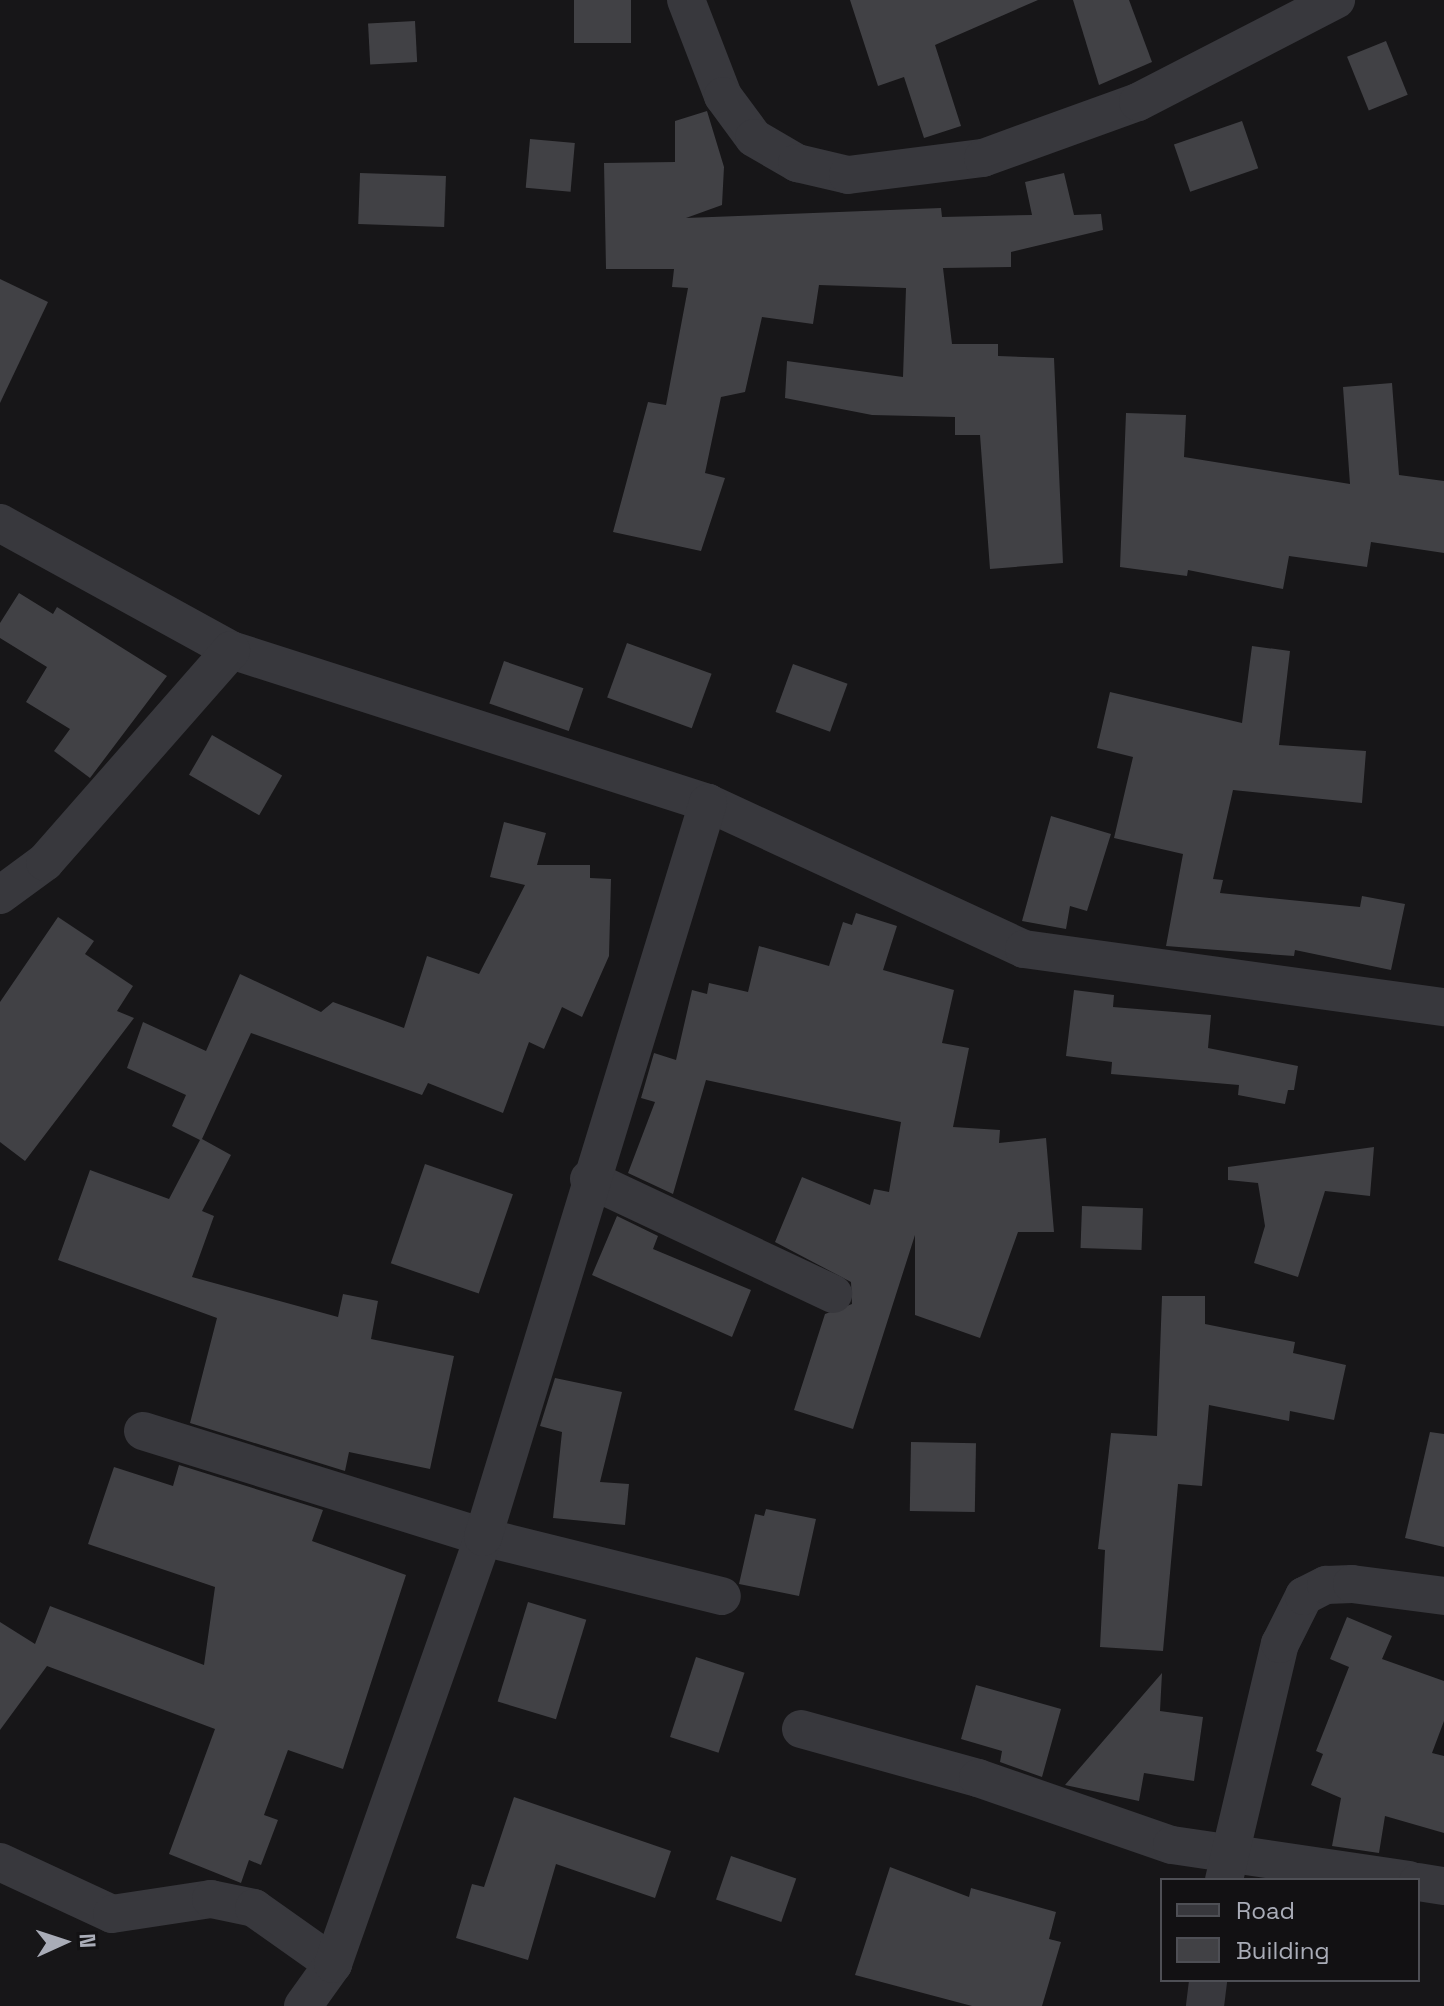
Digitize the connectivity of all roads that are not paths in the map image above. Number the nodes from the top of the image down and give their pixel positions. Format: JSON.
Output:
{"nodes":[{"id":1,"x":686,"y":0,"type":"edge"},
{"id":2,"x":1336,"y":0,"type":"edge"},
{"id":3,"x":0,"y":523,"type":"edge"},
{"id":4,"x":231,"y":650,"type":"junction"},
{"id":5,"x":708,"y":803,"type":"junction"},
{"id":6,"x":0,"y":895,"type":"edge"},
{"id":7,"x":1444,"y":1007,"type":"edge"},
{"id":8,"x":589,"y":1179,"type":"junction"},
{"id":9,"x":833,"y":1294,"type":"dead end"},
{"id":10,"x":143,"y":1431,"type":"dead end"},
{"id":11,"x":483,"y":1537,"type":"junction"},
{"id":12,"x":722,"y":1596,"type":"dead end"},
{"id":13,"x":1444,"y":1596,"type":"edge"},
{"id":14,"x":801,"y":1729,"type":"dead end"},
{"id":15,"x":0,"y":1862,"type":"edge"},
{"id":16,"x":1226,"y":1868,"type":"edge"},
{"id":17,"x":1378,"y":1878,"type":"edge"},
{"id":18,"x":1420,"y":1882,"type":"edge"},
{"id":19,"x":1444,"y":1886,"type":"edge"},
{"id":20,"x":333,"y":1964,"type":"junction"},
{"id":21,"x":1208,"y":1982,"type":"edge"},
{"id":22,"x":303,"y":2006,"type":"edge"},
{"id":23,"x":1205,"y":2006,"type":"edge"}],
"edges":[{"from":1,"to":2,"type":"street"},
{"from":3,"to":4,"type":"street"},
{"from":4,"to":5,"type":"street"},
{"from":4,"to":6,"type":"street"},
{"from":5,"to":7,"type":"street"},
{"from":5,"to":8,"type":"street"},
{"from":8,"to":9,"type":"street"},
{"from":8,"to":11,"type":"street"},
{"from":10,"to":11,"type":"street"},
{"from":11,"to":12,"type":"street"},
{"from":11,"to":20,"type":"street"},
{"from":13,"to":16,"type":"street"},
{"from":14,"to":16,"type":"street"},
{"from":15,"to":20,"type":"street"},
{"from":16,"to":17,"type":"street"},
{"from":18,"to":19,"type":"street"},
{"from":20,"to":22,"type":"street"},
{"from":21,"to":23,"type":"street"}]}
